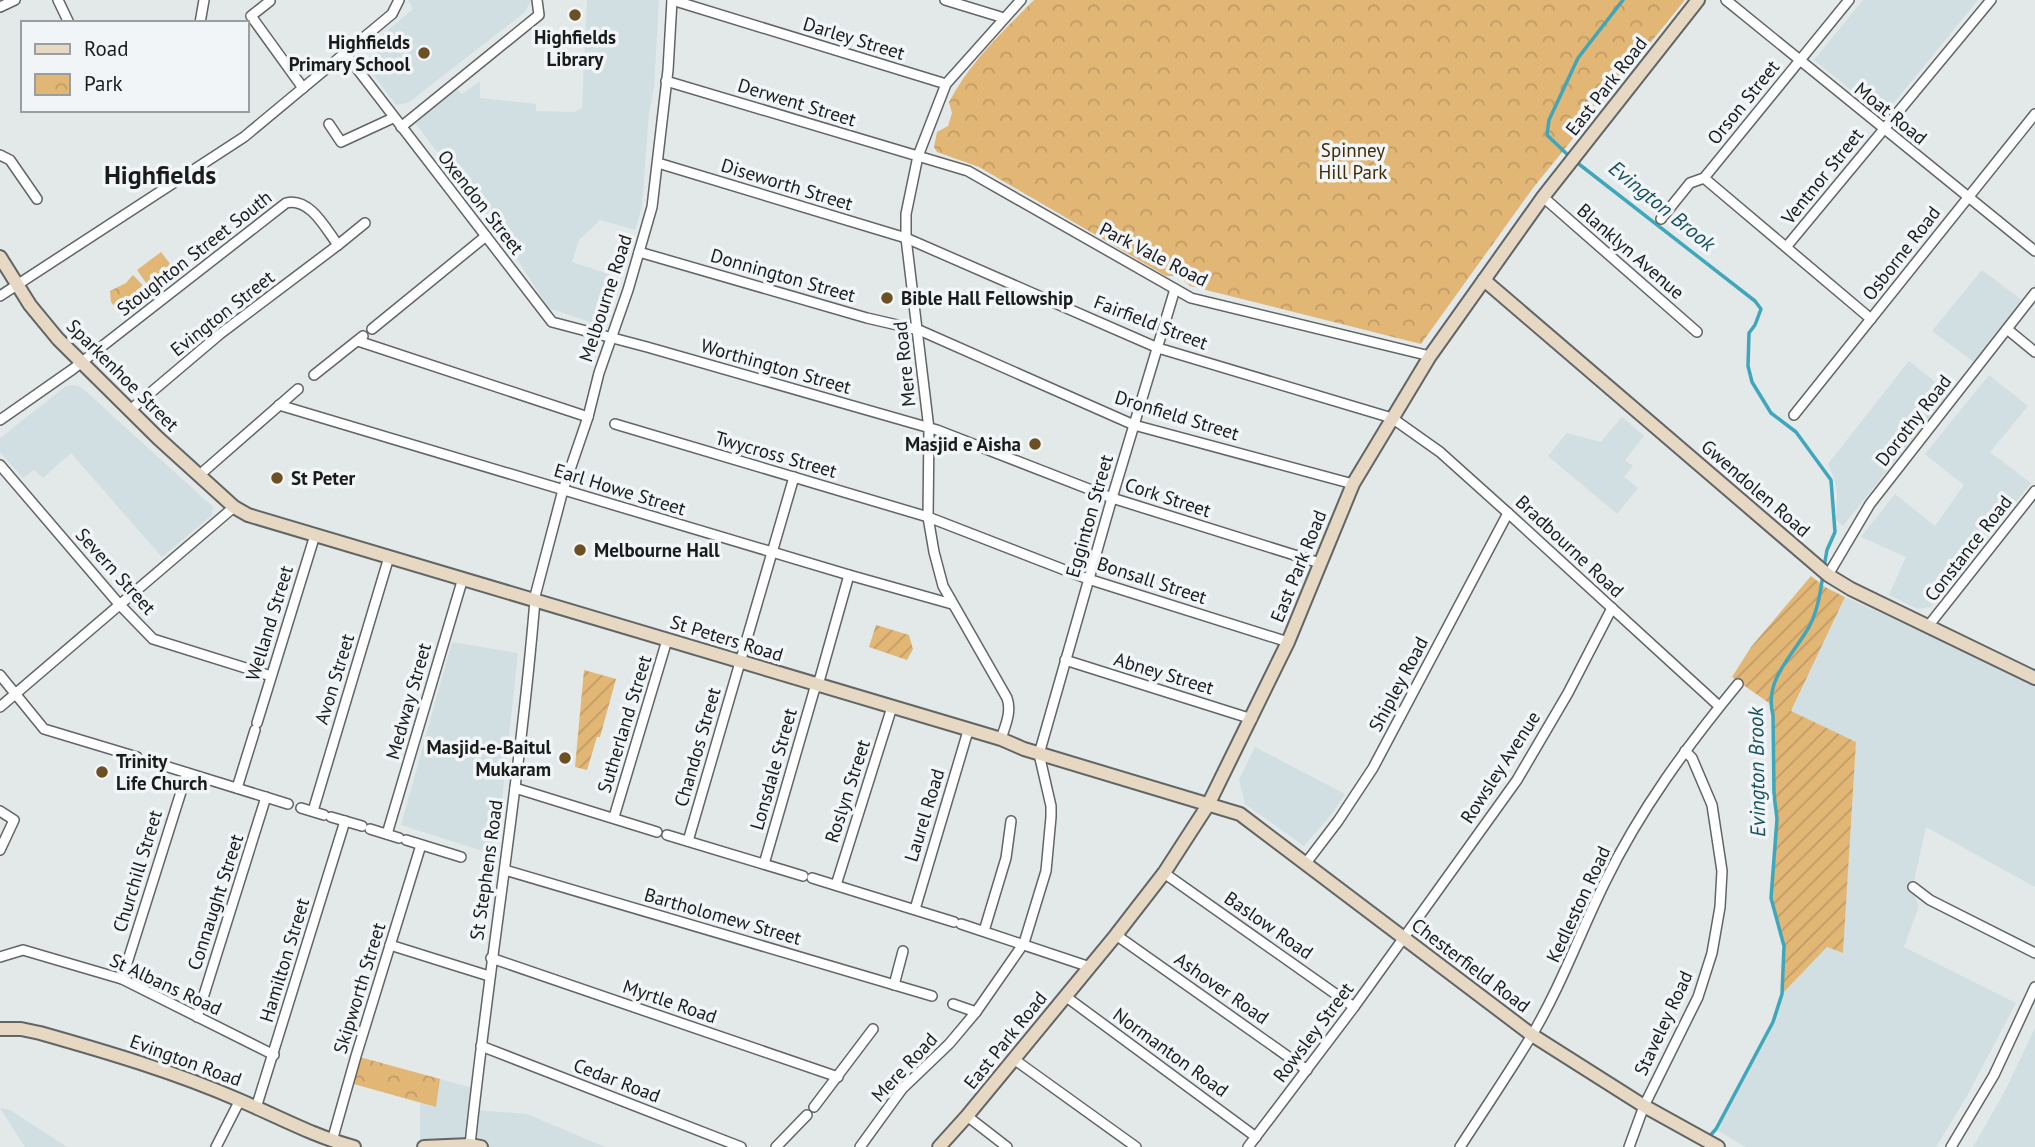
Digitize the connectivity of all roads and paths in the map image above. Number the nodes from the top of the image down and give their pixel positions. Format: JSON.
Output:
{"nodes":[{"id":1,"x":15,"y":0,"type":"edge"},
{"id":2,"x":58,"y":0,"type":"edge"},
{"id":3,"x":204,"y":0,"type":"edge"},
{"id":4,"x":399,"y":0,"type":"edge"},
{"id":5,"x":537,"y":0,"type":"edge"},
{"id":6,"x":672,"y":0,"type":"edge"},
{"id":7,"x":945,"y":0,"type":"edge"},
{"id":8,"x":1021,"y":0,"type":"edge"},
{"id":9,"x":1698,"y":0,"type":"edge"},
{"id":10,"x":1726,"y":0,"type":"edge"},
{"id":11,"x":1849,"y":0,"type":"edge"},
{"id":12,"x":1991,"y":0,"type":"edge"},
{"id":13,"x":270,"y":1,"type":"edge"},
{"id":14,"x":0,"y":7,"type":"edge"},
{"id":15,"x":1004,"y":18,"type":"junction"},
{"id":16,"x":68,"y":21,"type":"edge"},
{"id":17,"x":200,"y":21,"type":"edge"},
{"id":18,"x":345,"y":53,"type":"junction"},
{"id":19,"x":1799,"y":61,"type":"junction"},
{"id":20,"x":666,"y":81,"type":"junction"},
{"id":21,"x":946,"y":84,"type":"junction"},
{"id":22,"x":303,"y":88,"type":"junction"},
{"id":23,"x":2035,"y":114,"type":"edge"},
{"id":24,"x":393,"y":118,"type":"junction"},
{"id":25,"x":329,"y":124,"type":"dead end"},
{"id":26,"x":401,"y":127,"type":"junction"},
{"id":27,"x":1883,"y":130,"type":"junction"},
{"id":28,"x":0,"y":155,"type":"edge"},
{"id":29,"x":918,"y":156,"type":"junction"},
{"id":30,"x":658,"y":163,"type":"junction"},
{"id":31,"x":1704,"y":178,"type":"junction"},
{"id":32,"x":1543,"y":197,"type":"junction"},
{"id":33,"x":1968,"y":197,"type":"junction"},
{"id":34,"x":37,"y":199,"type":"dead end"},
{"id":35,"x":1661,"y":219,"type":"dead end"},
{"id":36,"x":365,"y":223,"type":"dead end"},
{"id":37,"x":486,"y":236,"type":"junction"},
{"id":38,"x":906,"y":238,"type":"junction"},
{"id":39,"x":338,"y":245,"type":"junction"},
{"id":40,"x":1787,"y":246,"type":"junction"},
{"id":41,"x":2035,"y":251,"type":"edge"},
{"id":42,"x":639,"y":252,"type":"junction"},
{"id":43,"x":0,"y":257,"type":"edge"},
{"id":44,"x":1483,"y":280,"type":"junction"},
{"id":45,"x":17,"y":285,"type":"junction"},
{"id":46,"x":1175,"y":289,"type":"junction"},
{"id":47,"x":2035,"y":293,"type":"edge"},
{"id":48,"x":0,"y":296,"type":"edge"},
{"id":49,"x":1871,"y":319,"type":"junction"},
{"id":50,"x":372,"y":329,"type":"dead end"},
{"id":51,"x":2007,"y":329,"type":"junction"},
{"id":52,"x":919,"y":330,"type":"junction"},
{"id":53,"x":1697,"y":332,"type":"dead end"},
{"id":54,"x":613,"y":338,"type":"junction"},
{"id":55,"x":1158,"y":348,"type":"junction"},
{"id":56,"x":2035,"y":352,"type":"edge"},
{"id":57,"x":1430,"y":356,"type":"junction"},
{"id":58,"x":80,"y":362,"type":"junction"},
{"id":59,"x":314,"y":375,"type":"dead end"},
{"id":60,"x":298,"y":389,"type":"dead end"},
{"id":61,"x":279,"y":405,"type":"junction"},
{"id":62,"x":129,"y":411,"type":"junction"},
{"id":63,"x":1794,"y":415,"type":"dead end"},
{"id":64,"x":588,"y":417,"type":"junction"},
{"id":65,"x":1392,"y":418,"type":"junction"},
{"id":66,"x":0,"y":421,"type":"edge"},
{"id":67,"x":615,"y":424,"type":"dead end"},
{"id":68,"x":1134,"y":425,"type":"junction"},
{"id":69,"x":929,"y":429,"type":"junction"},
{"id":70,"x":0,"y":465,"type":"edge"},
{"id":71,"x":204,"y":471,"type":"dead end"},
{"id":72,"x":794,"y":477,"type":"junction"},
{"id":73,"x":1353,"y":484,"type":"junction"},
{"id":74,"x":563,"y":490,"type":"junction"},
{"id":75,"x":2035,"y":491,"type":"edge"},
{"id":76,"x":1112,"y":498,"type":"junction"},
{"id":77,"x":234,"y":507,"type":"junction"},
{"id":78,"x":1508,"y":513,"type":"junction"},
{"id":79,"x":928,"y":517,"type":"junction"},
{"id":80,"x":315,"y":534,"type":"junction"},
{"id":81,"x":772,"y":552,"type":"junction"},
{"id":82,"x":389,"y":557,"type":"junction"},
{"id":83,"x":1320,"y":563,"type":"junction"},
{"id":84,"x":1825,"y":572,"type":"junction"},
{"id":85,"x":849,"y":575,"type":"junction"},
{"id":86,"x":463,"y":578,"type":"junction"},
{"id":87,"x":1088,"y":579,"type":"junction"},
{"id":88,"x":534,"y":600,"type":"junction"},
{"id":89,"x":119,"y":604,"type":"junction"},
{"id":90,"x":953,"y":604,"type":"junction"},
{"id":91,"x":1612,"y":608,"type":"junction"},
{"id":92,"x":1929,"y":625,"type":"junction"},
{"id":93,"x":667,"y":640,"type":"junction"},
{"id":94,"x":1288,"y":642,"type":"junction"},
{"id":95,"x":1065,"y":660,"type":"junction"},
{"id":96,"x":740,"y":662,"type":"junction"},
{"id":97,"x":0,"y":675,"type":"edge"},
{"id":98,"x":271,"y":676,"type":"junction"},
{"id":99,"x":2035,"y":678,"type":"edge"},
{"id":100,"x":1738,"y":684,"type":"dead end"},
{"id":101,"x":817,"y":685,"type":"junction"},
{"id":102,"x":15,"y":695,"type":"junction"},
{"id":103,"x":1719,"y":706,"type":"junction"},
{"id":104,"x":0,"y":707,"type":"edge"},
{"id":105,"x":892,"y":708,"type":"junction"},
{"id":106,"x":1252,"y":719,"type":"junction"},
{"id":107,"x":968,"y":731,"type":"junction"},
{"id":108,"x":1001,"y":740,"type":"junction"},
{"id":109,"x":1685,"y":751,"type":"junction"},
{"id":110,"x":1039,"y":754,"type":"junction"},
{"id":111,"x":137,"y":757,"type":"dead end"},
{"id":112,"x":152,"y":762,"type":"dead end"},
{"id":113,"x":187,"y":773,"type":"junction"},
{"id":114,"x":237,"y":788,"type":"junction"},
{"id":115,"x":515,"y":788,"type":"junction"},
{"id":116,"x":266,"y":797,"type":"junction"},
{"id":117,"x":288,"y":804,"type":"dead end"},
{"id":118,"x":1208,"y":805,"type":"junction"},
{"id":119,"x":301,"y":808,"type":"dead end"},
{"id":120,"x":0,"y":811,"type":"edge"},
{"id":121,"x":313,"y":811,"type":"junction"},
{"id":122,"x":614,"y":817,"type":"junction"},
{"id":123,"x":345,"y":821,"type":"junction"},
{"id":124,"x":1011,"y":821,"type":"dead end"},
{"id":125,"x":387,"y":834,"type":"junction"},
{"id":126,"x":688,"y":841,"type":"junction"},
{"id":127,"x":421,"y":845,"type":"junction"},
{"id":128,"x":0,"y":850,"type":"edge"},
{"id":129,"x":461,"y":857,"type":"dead end"},
{"id":130,"x":1306,"y":863,"type":"junction"},
{"id":131,"x":764,"y":864,"type":"junction"},
{"id":132,"x":505,"y":870,"type":"junction"},
{"id":133,"x":1164,"y":873,"type":"junction"},
{"id":134,"x":836,"y":885,"type":"junction"},
{"id":135,"x":1913,"y":887,"type":"dead end"},
{"id":136,"x":915,"y":909,"type":"junction"},
{"id":137,"x":984,"y":931,"type":"junction"},
{"id":138,"x":1116,"y":935,"type":"junction"},
{"id":139,"x":1403,"y":937,"type":"junction"},
{"id":140,"x":1024,"y":943,"type":"junction"},
{"id":141,"x":390,"y":945,"type":"junction"},
{"id":142,"x":903,"y":951,"type":"dead end"},
{"id":143,"x":2035,"y":953,"type":"edge"},
{"id":144,"x":0,"y":957,"type":"edge"},
{"id":145,"x":491,"y":958,"type":"junction"},
{"id":146,"x":1090,"y":967,"type":"junction"},
{"id":147,"x":489,"y":976,"type":"junction"},
{"id":148,"x":122,"y":979,"type":"junction"},
{"id":149,"x":894,"y":985,"type":"junction"},
{"id":150,"x":2035,"y":987,"type":"edge"},
{"id":151,"x":932,"y":996,"type":"dead end"},
{"id":152,"x":1065,"y":996,"type":"junction"},
{"id":153,"x":953,"y":1004,"type":"dead end"},
{"id":154,"x":1354,"y":1007,"type":"junction"},
{"id":155,"x":976,"y":1012,"type":"junction"},
{"id":156,"x":197,"y":1017,"type":"junction"},
{"id":157,"x":0,"y":1029,"type":"edge"},
{"id":158,"x":873,"y":1029,"type":"dead end"},
{"id":159,"x":1532,"y":1035,"type":"junction"},
{"id":160,"x":481,"y":1046,"type":"junction"},
{"id":161,"x":274,"y":1055,"type":"junction"},
{"id":162,"x":1015,"y":1059,"type":"junction"},
{"id":163,"x":1307,"y":1070,"type":"junction"},
{"id":164,"x":838,"y":1077,"type":"junction"},
{"id":165,"x":240,"y":1100,"type":"junction"},
{"id":166,"x":1644,"y":1105,"type":"junction"},
{"id":167,"x":256,"y":1108,"type":"junction"},
{"id":168,"x":967,"y":1116,"type":"junction"},
{"id":169,"x":1256,"y":1137,"type":"junction"},
{"id":170,"x":332,"y":1141,"type":"junction"},
{"id":171,"x":476,"y":1146,"type":"edge"},
{"id":172,"x":216,"y":1147,"type":"edge"},
{"id":173,"x":354,"y":1147,"type":"edge"},
{"id":174,"x":424,"y":1147,"type":"edge"},
{"id":175,"x":741,"y":1147,"type":"edge"},
{"id":176,"x":776,"y":1147,"type":"edge"},
{"id":177,"x":860,"y":1147,"type":"edge"},
{"id":178,"x":939,"y":1147,"type":"edge"},
{"id":179,"x":1007,"y":1147,"type":"edge"},
{"id":180,"x":1136,"y":1147,"type":"edge"},
{"id":181,"x":1248,"y":1147,"type":"edge"},
{"id":182,"x":1460,"y":1147,"type":"edge"},
{"id":183,"x":1629,"y":1147,"type":"edge"},
{"id":184,"x":1718,"y":1147,"type":"edge"},
{"id":185,"x":1951,"y":1147,"type":"edge"}],
"edges":[{"from":1,"to":14,"type":"street"},
{"from":2,"to":16,"type":"street"},
{"from":3,"to":17,"type":"street"},
{"from":4,"to":18,"type":"street"},
{"from":5,"to":26,"type":"street"},
{"from":6,"to":20,"type":"street","name":"Melbourne Road"},
{"from":6,"to":21,"type":"street","name":"Darley Street"},
{"from":7,"to":15,"type":"street"},
{"from":8,"to":15,"type":"street","name":"Mere Road"},
{"from":9,"to":32,"type":"street","name":"East Park Road"},
{"from":10,"to":19,"type":"street","name":"Moat Road"},
{"from":11,"to":19,"type":"street","name":"Orson Street"},
{"from":12,"to":27,"type":"street","name":"Ventnor Street"},
{"from":13,"to":22,"type":"street"},
{"from":15,"to":21,"type":"street","name":"Mere Road"},
{"from":18,"to":22,"type":"street"},
{"from":18,"to":24,"type":"street","name":"Oxendon Street"},
{"from":19,"to":27,"type":"street","name":"Moat Road"},
{"from":19,"to":31,"type":"street","name":"Orson Street"},
{"from":20,"to":29,"type":"street","name":"Derwent Street"},
{"from":20,"to":30,"type":"street","name":"Melbourne Road"},
{"from":21,"to":29,"type":"street","name":"Mere Road"},
{"from":22,"to":45,"type":"street"},
{"from":23,"to":33,"type":"street","name":"Osborne Road"},
{"from":24,"to":25,"type":"street"},
{"from":24,"to":26,"type":"street","name":"Oxendon Street"},
{"from":26,"to":37,"type":"street","name":"Oxendon Street"},
{"from":27,"to":33,"type":"street","name":"Moat Road"},
{"from":27,"to":40,"type":"street","name":"Ventnor Street"},
{"from":28,"to":34,"type":"street"},
{"from":29,"to":38,"type":"street","name":"Mere Road"},
{"from":29,"to":46,"type":"street","name":"Park Vale Road"},
{"from":30,"to":38,"type":"street","name":"Diseworth Street"},
{"from":30,"to":42,"type":"street","name":"Melbourne Road"},
{"from":31,"to":35,"type":"street","name":"Orson Street"},
{"from":31,"to":40,"type":"street"},
{"from":32,"to":44,"type":"street","name":"East Park Road"},
{"from":32,"to":53,"type":"street","name":"Blanklyn Avenue"},
{"from":33,"to":41,"type":"street","name":"Moat Road"},
{"from":33,"to":49,"type":"street","name":"Osborne Road"},
{"from":36,"to":39,"type":"street","name":"Evington Street"},
{"from":37,"to":50,"type":"street"},
{"from":37,"to":54,"type":"street","name":"Oxendon Street"},
{"from":38,"to":52,"type":"street","name":"Mere Road"},
{"from":38,"to":55,"type":"street","name":"Fairfield Street"},
{"from":39,"to":58,"type":"street","name":"Stoughton Street South"},
{"from":39,"to":62,"type":"street","name":"Evington Street"},
{"from":40,"to":49,"type":"street"},
{"from":42,"to":52,"type":"street","name":"Donnington Street"},
{"from":42,"to":54,"type":"street","name":"Melbourne Road"},
{"from":43,"to":45,"type":"street","name":"Sparkenhoe Street"},
{"from":44,"to":57,"type":"street","name":"East Park Road"},
{"from":44,"to":84,"type":"street","name":"Gwendolen Road"},
{"from":45,"to":48,"type":"street"},
{"from":45,"to":58,"type":"street","name":"Sparkenhoe Street"},
{"from":46,"to":55,"type":"street","name":"Egginton Street"},
{"from":46,"to":57,"type":"street","name":"Park Vale Road"},
{"from":47,"to":51,"type":"street","name":"Dorothy Road"},
{"from":49,"to":63,"type":"street","name":"Osborne Road"},
{"from":51,"to":56,"type":"street"},
{"from":51,"to":84,"type":"street","name":"Dorothy Road"},
{"from":52,"to":68,"type":"street","name":"Dronfield Street"},
{"from":52,"to":69,"type":"street","name":"Mere Road"},
{"from":54,"to":64,"type":"street","name":"Melbourne Road"},
{"from":54,"to":69,"type":"street","name":"Worthington Street"},
{"from":55,"to":65,"type":"street","name":"Fairfield Street"},
{"from":55,"to":68,"type":"street","name":"Egginton Street"},
{"from":57,"to":65,"type":"street","name":"East Park Road"},
{"from":58,"to":62,"type":"street","name":"Sparkenhoe Street"},
{"from":58,"to":66,"type":"street","name":"Stoughton Street South"},
{"from":59,"to":64,"type":"street"},
{"from":60,"to":61,"type":"street"},
{"from":61,"to":71,"type":"street"},
{"from":61,"to":74,"type":"street","name":"Earl Howe Street"},
{"from":62,"to":77,"type":"street","name":"Sparkenhoe Street"},
{"from":64,"to":74,"type":"street","name":"Melbourne Road"},
{"from":65,"to":73,"type":"street","name":"East Park Road"},
{"from":65,"to":78,"type":"street","name":"Bradbourne Road"},
{"from":67,"to":72,"type":"street","name":"Twycross Street"},
{"from":68,"to":73,"type":"street","name":"Dronfield Street"},
{"from":68,"to":76,"type":"street","name":"Egginton Street"},
{"from":69,"to":76,"type":"street","name":"Cork Street"},
{"from":69,"to":79,"type":"street","name":"Mere Road"},
{"from":70,"to":89,"type":"street","name":"Severn Street"},
{"from":72,"to":79,"type":"street","name":"Twycross Street"},
{"from":72,"to":81,"type":"street","name":"Chandos Street"},
{"from":73,"to":83,"type":"street","name":"East Park Road"},
{"from":74,"to":81,"type":"street","name":"Earl Howe Street"},
{"from":74,"to":88,"type":"street","name":"Melbourne Road"},
{"from":75,"to":92,"type":"street","name":"Constance Road"},
{"from":76,"to":83,"type":"street","name":"Cork Street"},
{"from":76,"to":87,"type":"street","name":"Egginton Street"},
{"from":77,"to":80,"type":"street","name":"St Peters Road"},
{"from":77,"to":89,"type":"street"},
{"from":78,"to":91,"type":"street","name":"Bradbourne Road"},
{"from":78,"to":130,"type":"street","name":"Shipley Road"},
{"from":79,"to":87,"type":"street","name":"Bonsall Street"},
{"from":79,"to":90,"type":"street","name":"Mere Road"},
{"from":80,"to":82,"type":"street","name":"St Peters Road"},
{"from":80,"to":98,"type":"street","name":"Welland Street"},
{"from":81,"to":85,"type":"street","name":"Earl Howe Street"},
{"from":81,"to":96,"type":"street","name":"Chandos Street"},
{"from":82,"to":86,"type":"street","name":"St Peters Road"},
{"from":82,"to":121,"type":"street","name":"Avon Street"},
{"from":83,"to":94,"type":"street","name":"East Park Road"},
{"from":84,"to":92,"type":"street","name":"Gwendolen Road"},
{"from":85,"to":90,"type":"street","name":"Earl Howe Street"},
{"from":85,"to":101,"type":"street","name":"Lonsdale Street"},
{"from":86,"to":88,"type":"street","name":"St Peters Road"},
{"from":86,"to":125,"type":"street","name":"Medway Street"},
{"from":87,"to":94,"type":"street","name":"Bonsall Street"},
{"from":87,"to":95,"type":"street","name":"Egginton Street"},
{"from":88,"to":93,"type":"street","name":"St Peters Road"},
{"from":88,"to":115,"type":"street","name":"St Stephens Road"},
{"from":89,"to":98,"type":"street","name":"Severn Street"},
{"from":89,"to":102,"type":"street"},
{"from":90,"to":108,"type":"street","name":"Mere Road"},
{"from":91,"to":103,"type":"street","name":"Bradbourne Road"},
{"from":91,"to":139,"type":"street","name":"Rowsley Avenue"},
{"from":92,"to":99,"type":"street","name":"Gwendolen Road"},
{"from":93,"to":96,"type":"street","name":"St Peters Road"},
{"from":93,"to":122,"type":"street","name":"Sutherland Street"},
{"from":94,"to":106,"type":"street","name":"East Park Road"},
{"from":95,"to":106,"type":"street","name":"Abney Street"},
{"from":95,"to":110,"type":"street","name":"Egginton Street"},
{"from":96,"to":101,"type":"street","name":"St Peters Road"},
{"from":96,"to":126,"type":"street","name":"Chandos Street"},
{"from":97,"to":102,"type":"street"},
{"from":98,"to":114,"type":"street","name":"Welland Street"},
{"from":100,"to":103,"type":"street","name":"Kedleston Road"},
{"from":101,"to":105,"type":"street","name":"St Peters Road"},
{"from":101,"to":131,"type":"street","name":"Lonsdale Street"},
{"from":102,"to":104,"type":"street"},
{"from":102,"to":111,"type":"street"},
{"from":103,"to":109,"type":"street","name":"Kedleston Road"},
{"from":105,"to":107,"type":"street","name":"St Peters Road"},
{"from":105,"to":134,"type":"street","name":"Roslyn Street"},
{"from":106,"to":118,"type":"street","name":"East Park Road"},
{"from":107,"to":108,"type":"street","name":"St Peters Road"},
{"from":107,"to":136,"type":"street","name":"Laurel Road"},
{"from":108,"to":110,"type":"street","name":"St Peters Road"},
{"from":109,"to":159,"type":"street","name":"Kedleston Road"},
{"from":109,"to":166,"type":"street","name":"Staveley Road"},
{"from":110,"to":118,"type":"street","name":"St Peters Road"},
{"from":110,"to":140,"type":"street","name":"Mere Road"},
{"from":112,"to":113,"type":"street"},
{"from":113,"to":114,"type":"street"},
{"from":113,"to":148,"type":"street","name":"Churchill Street"},
{"from":114,"to":116,"type":"street"},
{"from":115,"to":122,"type":"street"},
{"from":115,"to":132,"type":"street","name":"St Stephens Road"},
{"from":116,"to":117,"type":"street"},
{"from":116,"to":156,"type":"street","name":"Connaught Street"},
{"from":118,"to":130,"type":"street","name":"Chesterfield Road"},
{"from":118,"to":133,"type":"street","name":"East Park Road"},
{"from":119,"to":121,"type":"street"},
{"from":120,"to":128,"type":"street"},
{"from":121,"to":123,"type":"street"},
{"from":122,"to":126,"type":"street"},
{"from":123,"to":125,"type":"street"},
{"from":123,"to":161,"type":"street","name":"Hamilton Street"},
{"from":124,"to":137,"type":"street"},
{"from":125,"to":127,"type":"street"},
{"from":126,"to":131,"type":"street"},
{"from":127,"to":129,"type":"street"},
{"from":127,"to":141,"type":"street","name":"Skipworth Street"},
{"from":130,"to":139,"type":"street","name":"Chesterfield Road"},
{"from":131,"to":134,"type":"street"},
{"from":132,"to":145,"type":"street","name":"St Stephens Road"},
{"from":132,"to":149,"type":"street","name":"Bartholomew Street"},
{"from":133,"to":138,"type":"street","name":"East Park Road"},
{"from":133,"to":154,"type":"street","name":"Baslow Road"},
{"from":134,"to":136,"type":"street"},
{"from":135,"to":143,"type":"street"},
{"from":136,"to":137,"type":"street"},
{"from":137,"to":140,"type":"street"},
{"from":138,"to":146,"type":"street","name":"East Park Road"},
{"from":138,"to":163,"type":"street","name":"Ashover Road"},
{"from":139,"to":154,"type":"street","name":"Rowsley Street"},
{"from":139,"to":159,"type":"street","name":"Chesterfield Road"},
{"from":140,"to":146,"type":"street"},
{"from":140,"to":155,"type":"street","name":"Mere Road"},
{"from":141,"to":147,"type":"street"},
{"from":141,"to":170,"type":"street","name":"Skipworth Street"},
{"from":142,"to":149,"type":"street"},
{"from":144,"to":148,"type":"street","name":"St Albans Road"},
{"from":145,"to":147,"type":"street","name":"St Stephens Road"},
{"from":145,"to":164,"type":"street","name":"Myrtle Road"},
{"from":146,"to":152,"type":"street","name":"East Park Road"},
{"from":147,"to":160,"type":"street","name":"St Stephens Road"},
{"from":148,"to":156,"type":"street","name":"St Albans Road"},
{"from":149,"to":151,"type":"street","name":"Bartholomew Street"},
{"from":150,"to":185,"type":"street"},
{"from":152,"to":162,"type":"street","name":"East Park Road"},
{"from":152,"to":169,"type":"street","name":"Normanton Road"},
{"from":153,"to":155,"type":"street"},
{"from":154,"to":163,"type":"street","name":"Rowsley Street"},
{"from":155,"to":177,"type":"street","name":"Mere Road"},
{"from":156,"to":161,"type":"street","name":"St Albans Road"},
{"from":157,"to":165,"type":"street","name":"Evington Road"},
{"from":158,"to":164,"type":"street"},
{"from":159,"to":166,"type":"street","name":"Chesterfield Road"},
{"from":159,"to":182,"type":"street","name":"Kedleston Road"},
{"from":160,"to":171,"type":"street","name":"St Stephens Road"},
{"from":160,"to":175,"type":"street","name":"Cedar Road"},
{"from":161,"to":167,"type":"street","name":"Hamilton Street"},
{"from":162,"to":168,"type":"street","name":"East Park Road"},
{"from":162,"to":180,"type":"street"},
{"from":163,"to":169,"type":"street","name":"Rowsley Street"},
{"from":164,"to":176,"type":"street"},
{"from":165,"to":167,"type":"street","name":"Evington Road"},
{"from":165,"to":172,"type":"street"},
{"from":166,"to":183,"type":"street","name":"Staveley Road"},
{"from":166,"to":184,"type":"street","name":"Chesterfield Road"},
{"from":167,"to":170,"type":"street","name":"Evington Road"},
{"from":168,"to":178,"type":"street","name":"East Park Road"},
{"from":168,"to":179,"type":"street"},
{"from":169,"to":181,"type":"street","name":"Rowsley Street"},
{"from":170,"to":173,"type":"street","name":"Evington Road"},
{"from":171,"to":174,"type":"street"}]}
